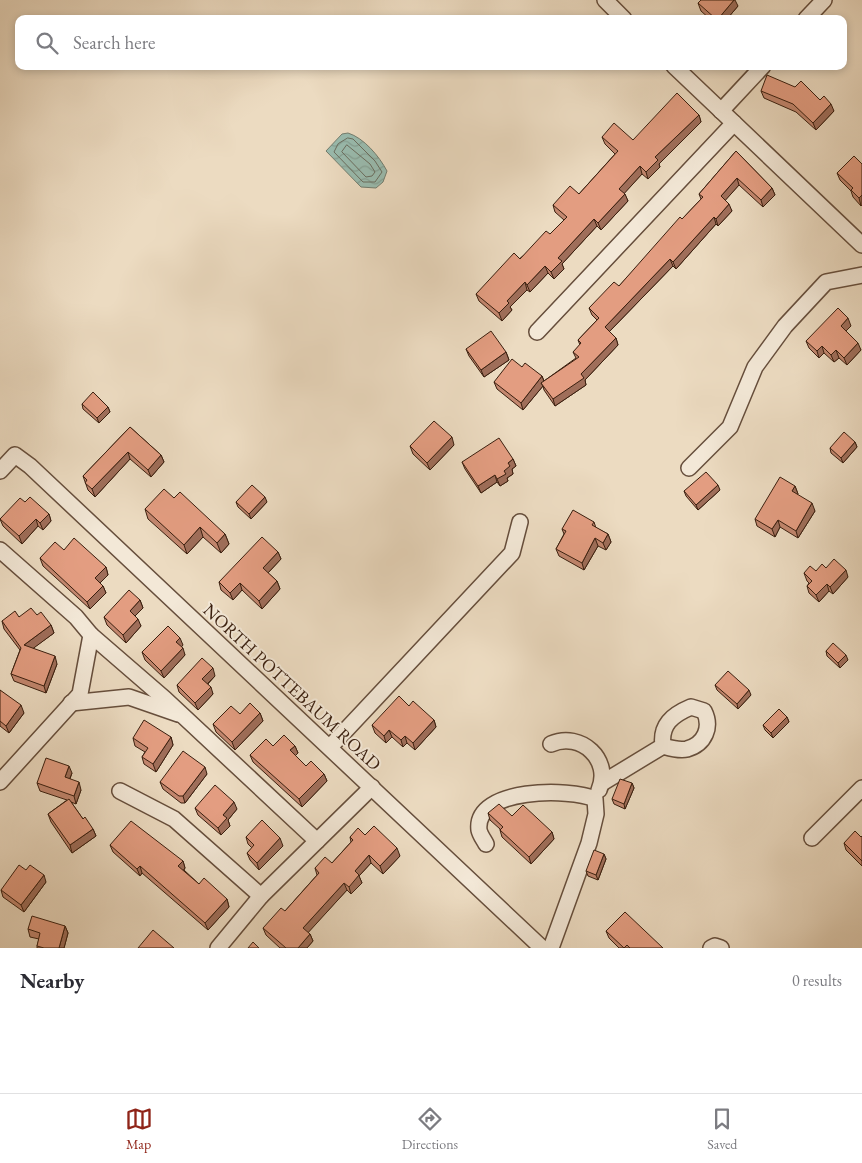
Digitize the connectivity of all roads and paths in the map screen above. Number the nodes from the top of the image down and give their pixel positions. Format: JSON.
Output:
{"nodes":[{"id":1,"x":605,"y":0,"type":"edge"},
{"id":2,"x":824,"y":0,"type":"edge"},
{"id":3,"x":620,"y":15,"type":"edge"},
{"id":4,"x":810,"y":15,"type":"edge"},
{"id":5,"x":678,"y":70,"type":"edge"},
{"id":6,"x":759,"y":70,"type":"edge"},
{"id":7,"x":721,"y":111,"type":"junction"},
{"id":8,"x":734,"y":123,"type":"junction"},
{"id":9,"x":862,"y":246,"type":"edge"},
{"id":10,"x":862,"y":275,"type":"edge"},
{"id":11,"x":538,"y":332,"type":"dead end"},
{"id":12,"x":689,"y":468,"type":"dead end"},
{"id":13,"x":0,"y":471,"type":"edge"},
{"id":14,"x":520,"y":522,"type":"dead end"},
{"id":15,"x":0,"y":550,"type":"edge"},
{"id":16,"x":91,"y":635,"type":"junction"},
{"id":17,"x":72,"y":703,"type":"junction"},
{"id":18,"x":184,"y":717,"type":"junction"},
{"id":19,"x":551,"y":744,"type":"dead end"},
{"id":20,"x":663,"y":746,"type":"dead end"},
{"id":21,"x":330,"y":747,"type":"junction"},
{"id":22,"x":0,"y":782,"type":"edge"},
{"id":23,"x":602,"y":783,"type":"junction"},
{"id":24,"x":372,"y":787,"type":"junction"},
{"id":25,"x":862,"y":788,"type":"edge"},
{"id":26,"x":120,"y":791,"type":"dead end"},
{"id":27,"x":595,"y":799,"type":"junction"},
{"id":28,"x":812,"y":838,"type":"dead end"},
{"id":29,"x":317,"y":841,"type":"junction"},
{"id":30,"x":486,"y":844,"type":"dead end"},
{"id":31,"x":261,"y":896,"type":"junction"},
{"id":32,"x":218,"y":948,"type":"edge"},
{"id":33,"x":542,"y":948,"type":"edge"},
{"id":34,"x":551,"y":948,"type":"edge"},
{"id":35,"x":711,"y":948,"type":"edge"},
{"id":36,"x":721,"y":948,"type":"edge"}],
"edges":[{"from":1,"to":3,"type":"street"},
{"from":2,"to":4,"type":"street"},
{"from":5,"to":7,"type":"street"},
{"from":6,"to":7,"type":"street"},
{"from":7,"to":8,"type":"street"},
{"from":8,"to":9,"type":"street"},
{"from":8,"to":11,"type":"street"},
{"from":10,"to":12,"type":"street"},
{"from":13,"to":21,"type":"street","name":"NORTH POTTEBAUM ROAD"},
{"from":14,"to":21,"type":"street"},
{"from":15,"to":16,"type":"street"},
{"from":16,"to":17,"type":"street"},
{"from":16,"to":18,"type":"street"},
{"from":17,"to":18,"type":"street"},
{"from":17,"to":22,"type":"street"},
{"from":18,"to":29,"type":"street"},
{"from":19,"to":23,"type":"street"},
{"from":20,"to":23,"type":"street"},
{"from":21,"to":24,"type":"street","name":"NORTH POTTEBAUM ROAD"},
{"from":23,"to":27,"type":"street"},
{"from":24,"to":29,"type":"street"},
{"from":24,"to":33,"type":"street","name":"NORTH POTTEBAUM ROAD"},
{"from":25,"to":28,"type":"street"},
{"from":26,"to":31,"type":"street"},
{"from":27,"to":30,"type":"street"},
{"from":27,"to":34,"type":"street"},
{"from":29,"to":31,"type":"street"},
{"from":31,"to":32,"type":"street"},
{"from":35,"to":36,"type":"street"}]}
